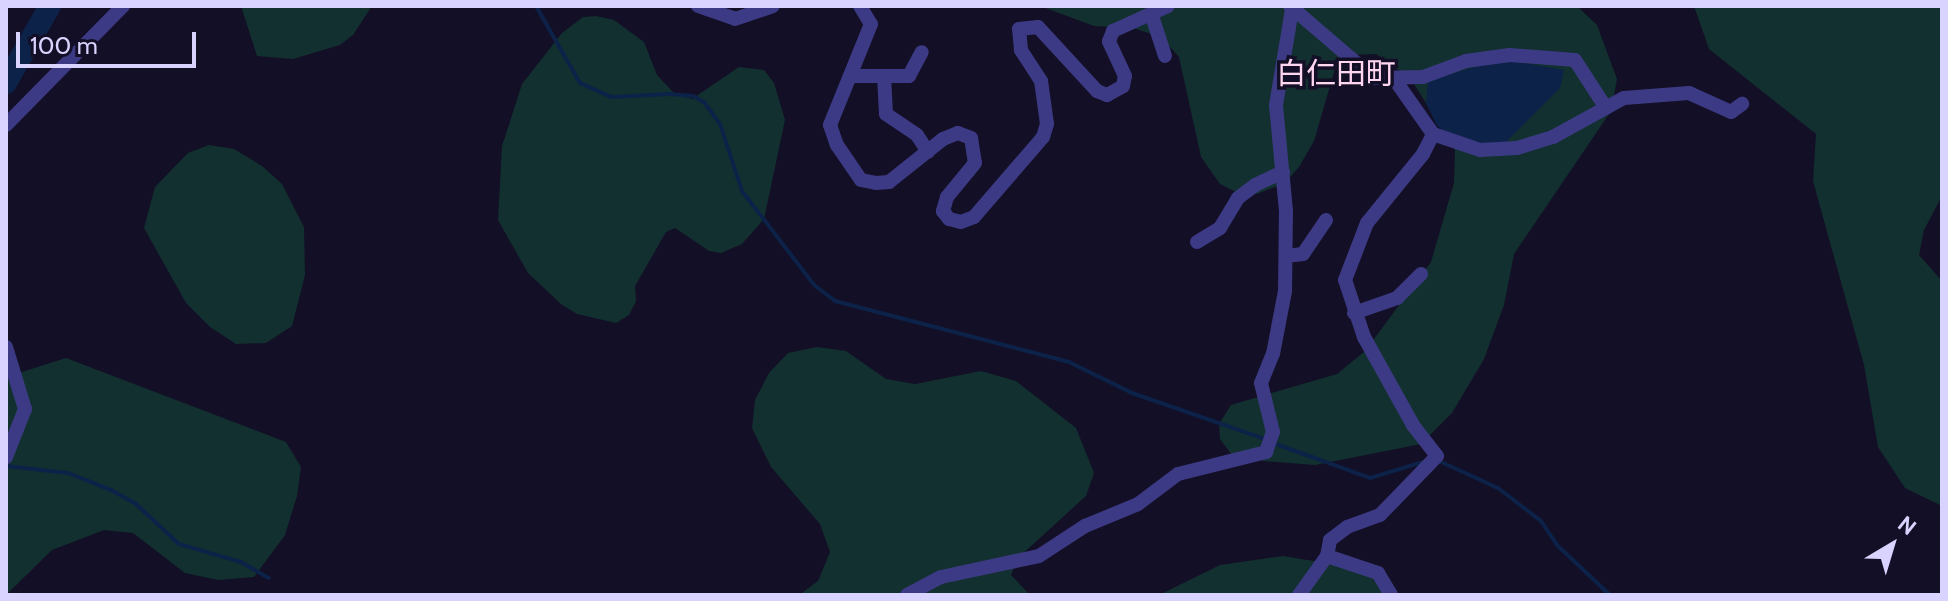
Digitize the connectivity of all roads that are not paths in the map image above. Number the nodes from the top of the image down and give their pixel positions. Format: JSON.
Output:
{"nodes":[{"id":1,"x":123,"y":6,"type":"edge"},
{"id":2,"x":698,"y":6,"type":"edge"},
{"id":3,"x":773,"y":6,"type":"edge"},
{"id":4,"x":860,"y":6,"type":"edge"},
{"id":5,"x":1168,"y":6,"type":"edge"},
{"id":6,"x":1291,"y":8,"type":"edge"},
{"id":7,"x":1152,"y":16,"type":"junction"},
{"id":8,"x":922,"y":52,"type":"dead end"},
{"id":9,"x":1165,"y":56,"type":"dead end"},
{"id":10,"x":850,"y":76,"type":"junction"},
{"id":11,"x":884,"y":76,"type":"junction"},
{"id":12,"x":1395,"y":80,"type":"junction"},
{"id":13,"x":1742,"y":104,"type":"dead end"},
{"id":14,"x":1606,"y":108,"type":"junction"},
{"id":15,"x":6,"y":125,"type":"edge"},
{"id":16,"x":1433,"y":134,"type":"junction"},
{"id":17,"x":928,"y":152,"type":"junction"},
{"id":18,"x":1283,"y":172,"type":"junction"},
{"id":19,"x":1326,"y":220,"type":"dead end"},
{"id":20,"x":1197,"y":242,"type":"dead end"},
{"id":21,"x":1286,"y":256,"type":"junction"},
{"id":22,"x":1421,"y":274,"type":"dead end"},
{"id":23,"x":1354,"y":313,"type":"junction"},
{"id":24,"x":6,"y":347,"type":"edge"},
{"id":25,"x":6,"y":457,"type":"edge"},
{"id":26,"x":1327,"y":556,"type":"junction"},
{"id":27,"x":907,"y":595,"type":"edge"},
{"id":28,"x":1299,"y":595,"type":"edge"},
{"id":29,"x":1391,"y":595,"type":"edge"}],
"edges":[{"from":1,"to":15,"type":"street"},
{"from":2,"to":3,"type":"street"},
{"from":4,"to":10,"type":"street"},
{"from":5,"to":7,"type":"street"},
{"from":6,"to":12,"type":"street"},
{"from":6,"to":18,"type":"street"},
{"from":7,"to":9,"type":"street"},
{"from":7,"to":17,"type":"street"},
{"from":8,"to":11,"type":"street"},
{"from":10,"to":11,"type":"street"},
{"from":10,"to":17,"type":"street"},
{"from":11,"to":17,"type":"street"},
{"from":12,"to":14,"type":"street"},
{"from":12,"to":16,"type":"street"},
{"from":13,"to":14,"type":"street"},
{"from":14,"to":16,"type":"street"},
{"from":16,"to":23,"type":"street"},
{"from":18,"to":20,"type":"street"},
{"from":18,"to":21,"type":"street"},
{"from":19,"to":21,"type":"street"},
{"from":21,"to":27,"type":"street"},
{"from":22,"to":23,"type":"street"},
{"from":23,"to":26,"type":"street"},
{"from":24,"to":25,"type":"street"},
{"from":26,"to":28,"type":"street"},
{"from":26,"to":29,"type":"street"}]}
